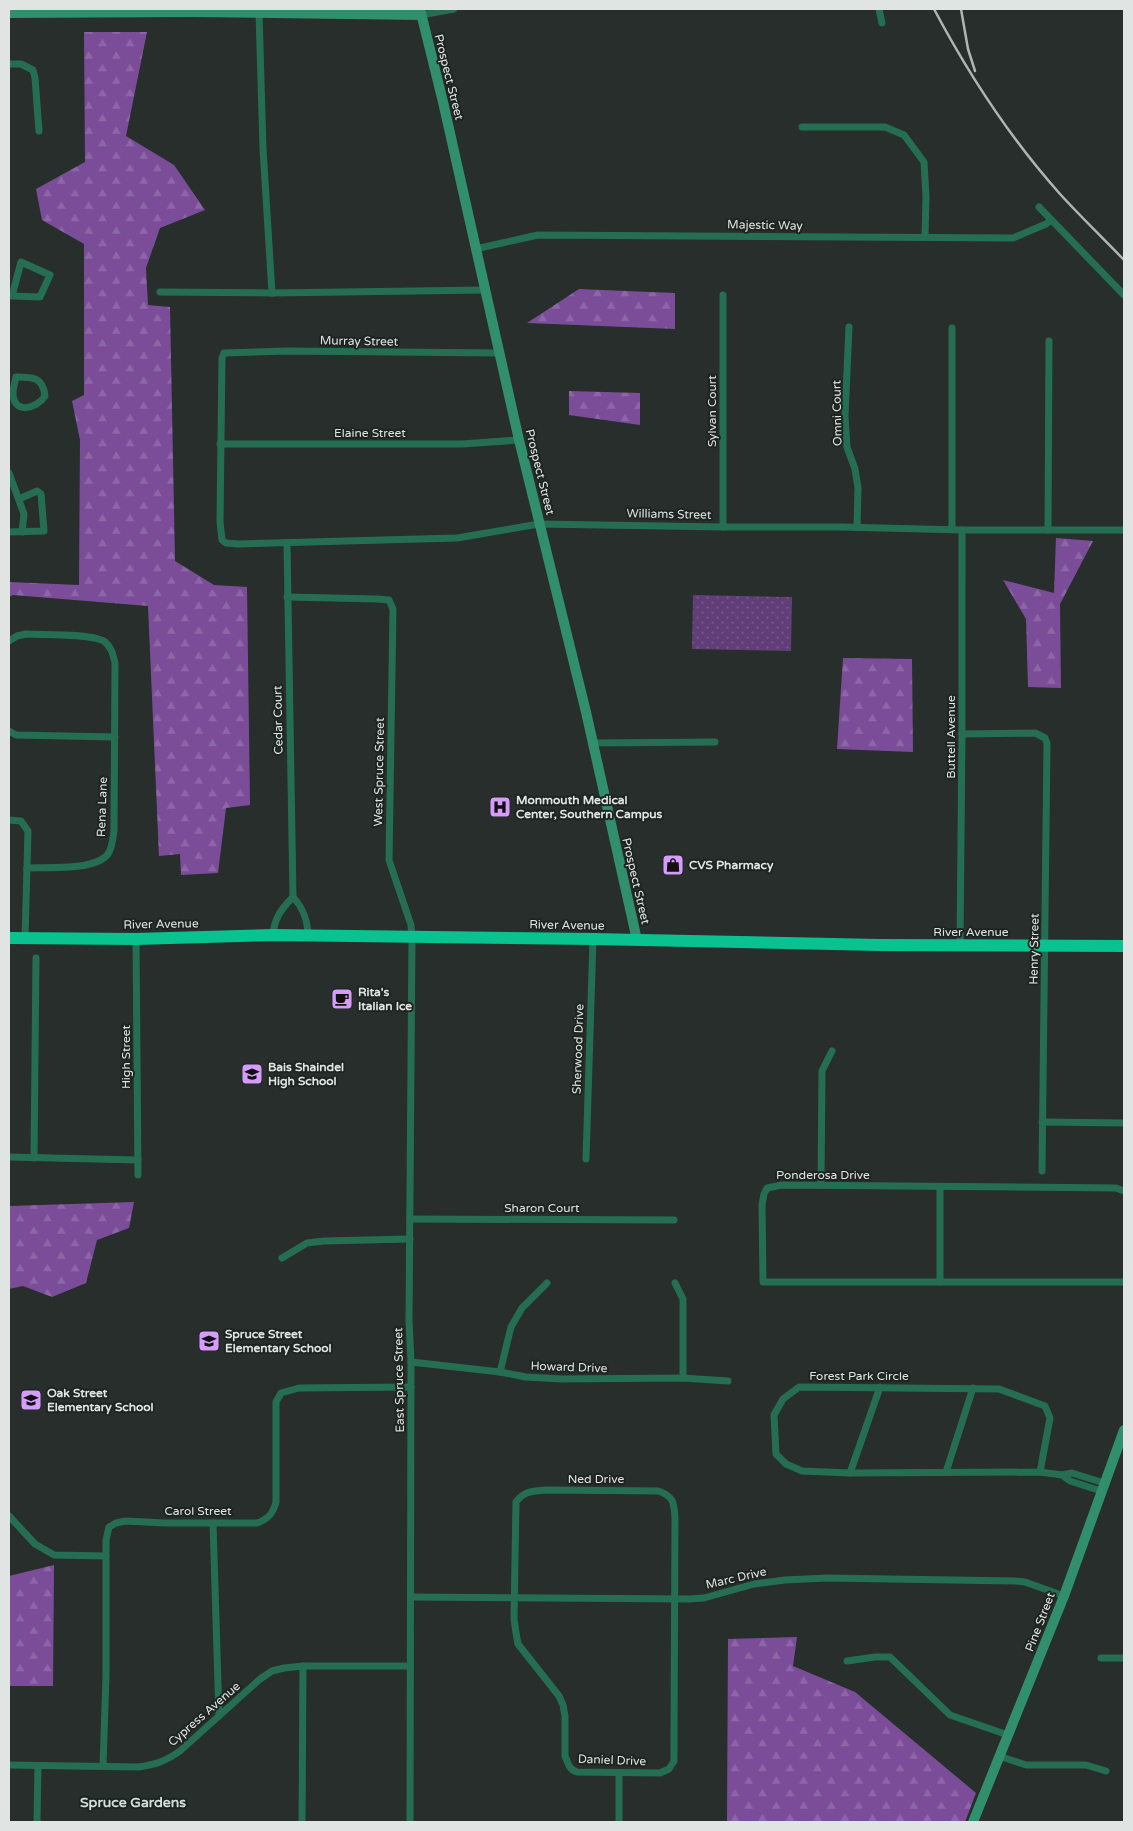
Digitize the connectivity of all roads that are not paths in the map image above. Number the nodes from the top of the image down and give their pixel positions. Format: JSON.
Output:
{"nodes":[{"id":1,"x":454,"y":9,"type":"edge"},
{"id":2,"x":879,"y":9,"type":"edge"},
{"id":3,"x":131,"y":11,"type":"edge"},
{"id":4,"x":222,"y":11,"type":"edge"},
{"id":5,"x":302,"y":11,"type":"edge"},
{"id":6,"x":368,"y":12,"type":"edge"},
{"id":7,"x":421,"y":12,"type":"edge"},
{"id":8,"x":9,"y":13,"type":"edge"},
{"id":9,"x":259,"y":13,"type":"junction"},
{"id":10,"x":882,"y":23,"type":"dead end"},
{"id":11,"x":9,"y":64,"type":"edge"},
{"id":12,"x":802,"y":127,"type":"dead end"},
{"id":13,"x":39,"y":131,"type":"dead end"},
{"id":14,"x":1039,"y":207,"type":"dead end"},
{"id":15,"x":1051,"y":220,"type":"junction"},
{"id":16,"x":925,"y":238,"type":"junction"},
{"id":17,"x":475,"y":249,"type":"junction"},
{"id":18,"x":485,"y":290,"type":"junction"},
{"id":19,"x":160,"y":292,"type":"dead end"},
{"id":20,"x":272,"y":293,"type":"junction"},
{"id":21,"x":723,"y":295,"type":"dead end"},
{"id":22,"x":1124,"y":295,"type":"edge"},
{"id":23,"x":11,"y":296,"type":"edge"},
{"id":24,"x":849,"y":327,"type":"dead end"},
{"id":25,"x":952,"y":328,"type":"dead end"},
{"id":26,"x":1049,"y":341,"type":"dead end"},
{"id":27,"x":499,"y":353,"type":"junction"},
{"id":28,"x":12,"y":377,"type":"edge"},
{"id":29,"x":519,"y":440,"type":"junction"},
{"id":30,"x":220,"y":444,"type":"junction"},
{"id":31,"x":9,"y":473,"type":"edge"},
{"id":32,"x":19,"y":499,"type":"junction"},
{"id":33,"x":540,"y":524,"type":"junction"},
{"id":34,"x":723,"y":527,"type":"junction"},
{"id":35,"x":857,"y":527,"type":"junction"},
{"id":36,"x":952,"y":529,"type":"junction"},
{"id":37,"x":962,"y":530,"type":"junction"},
{"id":38,"x":1048,"y":530,"type":"junction"},
{"id":39,"x":1124,"y":530,"type":"edge"},
{"id":40,"x":9,"y":532,"type":"edge"},
{"id":41,"x":22,"y":532,"type":"junction"},
{"id":42,"x":287,"y":543,"type":"junction"},
{"id":43,"x":287,"y":597,"type":"junction"},
{"id":44,"x":9,"y":640,"type":"edge"},
{"id":45,"x":9,"y":731,"type":"edge"},
{"id":46,"x":962,"y":734,"type":"junction"},
{"id":47,"x":115,"y":737,"type":"junction"},
{"id":48,"x":715,"y":742,"type":"dead end"},
{"id":49,"x":592,"y":743,"type":"junction"},
{"id":50,"x":9,"y":820,"type":"edge"},
{"id":51,"x":28,"y":868,"type":"junction"},
{"id":52,"x":293,"y":897,"type":"junction"},
{"id":53,"x":273,"y":935,"type":"junction"},
{"id":54,"x":308,"y":937,"type":"junction"},
{"id":55,"x":412,"y":937,"type":"junction"},
{"id":56,"x":9,"y":938,"type":"edge"},
{"id":57,"x":25,"y":938,"type":"junction"},
{"id":58,"x":136,"y":939,"type":"junction"},
{"id":59,"x":593,"y":939,"type":"junction"},
{"id":60,"x":638,"y":940,"type":"junction"},
{"id":61,"x":960,"y":945,"type":"junction"},
{"id":62,"x":1045,"y":946,"type":"junction"},
{"id":63,"x":1124,"y":946,"type":"edge"},
{"id":64,"x":36,"y":958,"type":"dead end"},
{"id":65,"x":832,"y":1051,"type":"dead end"},
{"id":66,"x":1042,"y":1122,"type":"junction"},
{"id":67,"x":1124,"y":1122,"type":"edge"},
{"id":68,"x":9,"y":1157,"type":"edge"},
{"id":69,"x":34,"y":1158,"type":"junction"},
{"id":70,"x":586,"y":1159,"type":"dead end"},
{"id":71,"x":138,"y":1160,"type":"junction"},
{"id":72,"x":1042,"y":1171,"type":"dead end"},
{"id":73,"x":138,"y":1175,"type":"dead end"},
{"id":74,"x":820,"y":1186,"type":"junction"},
{"id":75,"x":940,"y":1187,"type":"junction"},
{"id":76,"x":1124,"y":1192,"type":"edge"},
{"id":77,"x":410,"y":1219,"type":"junction"},
{"id":78,"x":674,"y":1220,"type":"dead end"},
{"id":79,"x":410,"y":1239,"type":"junction"},
{"id":80,"x":282,"y":1258,"type":"dead end"},
{"id":81,"x":940,"y":1282,"type":"junction"},
{"id":82,"x":1124,"y":1282,"type":"edge"},
{"id":83,"x":547,"y":1283,"type":"dead end"},
{"id":84,"x":675,"y":1283,"type":"dead end"},
{"id":85,"x":411,"y":1362,"type":"junction"},
{"id":86,"x":500,"y":1372,"type":"junction"},
{"id":87,"x":683,"y":1378,"type":"junction"},
{"id":88,"x":728,"y":1381,"type":"dead end"},
{"id":89,"x":411,"y":1387,"type":"junction"},
{"id":90,"x":880,"y":1387,"type":"junction"},
{"id":91,"x":973,"y":1388,"type":"junction"},
{"id":92,"x":1124,"y":1430,"type":"edge"},
{"id":93,"x":946,"y":1472,"type":"junction"},
{"id":94,"x":1040,"y":1472,"type":"junction"},
{"id":95,"x":850,"y":1473,"type":"junction"},
{"id":96,"x":1103,"y":1487,"type":"junction"},
{"id":97,"x":9,"y":1516,"type":"edge"},
{"id":98,"x":213,"y":1523,"type":"junction"},
{"id":99,"x":106,"y":1556,"type":"junction"},
{"id":100,"x":1064,"y":1596,"type":"junction"},
{"id":101,"x":411,"y":1597,"type":"junction"},
{"id":102,"x":515,"y":1597,"type":"junction"},
{"id":103,"x":674,"y":1599,"type":"junction"},
{"id":104,"x":1102,"y":1658,"type":"dead end"},
{"id":105,"x":1124,"y":1658,"type":"edge"},
{"id":106,"x":847,"y":1661,"type":"dead end"},
{"id":107,"x":303,"y":1666,"type":"junction"},
{"id":108,"x":410,"y":1666,"type":"junction"},
{"id":109,"x":219,"y":1716,"type":"junction"},
{"id":110,"x":1008,"y":1735,"type":"junction"},
{"id":111,"x":999,"y":1756,"type":"junction"},
{"id":112,"x":9,"y":1765,"type":"edge"},
{"id":113,"x":38,"y":1766,"type":"junction"},
{"id":114,"x":103,"y":1766,"type":"junction"},
{"id":115,"x":1106,"y":1771,"type":"dead end"},
{"id":116,"x":619,"y":1773,"type":"junction"},
{"id":117,"x":37,"y":1822,"type":"edge"},
{"id":118,"x":302,"y":1822,"type":"edge"},
{"id":119,"x":410,"y":1822,"type":"edge"},
{"id":120,"x":619,"y":1822,"type":"edge"},
{"id":121,"x":974,"y":1822,"type":"edge"}],
"edges":[{"from":1,"to":7,"type":"street"},
{"from":2,"to":10,"type":"street"},
{"from":3,"to":4,"type":"street"},
{"from":3,"to":8,"type":"street"},
{"from":4,"to":9,"type":"street"},
{"from":5,"to":6,"type":"street"},
{"from":5,"to":9,"type":"street"},
{"from":6,"to":7,"type":"street"},
{"from":7,"to":17,"type":"street","name":"Prospect Street"},
{"from":9,"to":20,"type":"street"},
{"from":11,"to":13,"type":"street"},
{"from":12,"to":16,"type":"street"},
{"from":14,"to":15,"type":"street"},
{"from":15,"to":16,"type":"street","name":"Majestic Way"},
{"from":15,"to":22,"type":"street"},
{"from":16,"to":17,"type":"street","name":"Majestic Way"},
{"from":17,"to":18,"type":"street","name":"Prospect Street"},
{"from":18,"to":20,"type":"street"},
{"from":18,"to":27,"type":"street","name":"Prospect Street"},
{"from":19,"to":20,"type":"street"},
{"from":21,"to":34,"type":"street","name":"Sylvan Court"},
{"from":23,"to":23,"type":"street"},
{"from":24,"to":35,"type":"street","name":"Omni Court"},
{"from":25,"to":36,"type":"street"},
{"from":26,"to":38,"type":"street"},
{"from":27,"to":29,"type":"street","name":"Prospect Street"},
{"from":27,"to":30,"type":"street","name":"Murray Street"},
{"from":28,"to":28,"type":"street"},
{"from":29,"to":30,"type":"street","name":"Elaine Street"},
{"from":29,"to":33,"type":"street","name":"Prospect Street"},
{"from":30,"to":42,"type":"street","name":"Williams Street"},
{"from":31,"to":32,"type":"street"},
{"from":32,"to":41,"type":"street"},
{"from":32,"to":41,"type":"street"},
{"from":33,"to":34,"type":"street","name":"Williams Street"},
{"from":33,"to":42,"type":"street","name":"Williams Street"},
{"from":33,"to":49,"type":"street","name":"Prospect Street"},
{"from":34,"to":35,"type":"street","name":"Williams Street"},
{"from":35,"to":36,"type":"street","name":"Williams Street"},
{"from":36,"to":37,"type":"street","name":"Williams Street"},
{"from":37,"to":38,"type":"street","name":"Williams Street"},
{"from":37,"to":46,"type":"street","name":"Buttell Avenue"},
{"from":38,"to":39,"type":"street","name":"Williams Street"},
{"from":40,"to":41,"type":"street"},
{"from":42,"to":43,"type":"street","name":"Cedar Court"},
{"from":43,"to":52,"type":"street","name":"Cedar Court"},
{"from":43,"to":55,"type":"street","name":"West Spruce Street"},
{"from":44,"to":47,"type":"street","name":"Rena Lane"},
{"from":45,"to":47,"type":"street"},
{"from":46,"to":61,"type":"street","name":"Buttell Avenue"},
{"from":46,"to":62,"type":"street","name":"Henry Street"},
{"from":47,"to":51,"type":"street","name":"Rena Lane"},
{"from":48,"to":49,"type":"street"},
{"from":49,"to":60,"type":"street","name":"Prospect Street"},
{"from":50,"to":51,"type":"street"},
{"from":51,"to":57,"type":"street"},
{"from":52,"to":53,"type":"street"},
{"from":52,"to":54,"type":"street"},
{"from":53,"to":54,"type":"highway","name":"River Avenue"},
{"from":53,"to":58,"type":"highway","name":"River Avenue"},
{"from":54,"to":55,"type":"highway","name":"River Avenue"},
{"from":55,"to":59,"type":"highway","name":"River Avenue"},
{"from":55,"to":77,"type":"street","name":"East Spruce Street"},
{"from":56,"to":57,"type":"highway","name":"River Avenue"},
{"from":57,"to":58,"type":"highway","name":"River Avenue"},
{"from":58,"to":71,"type":"street","name":"High Street"},
{"from":59,"to":60,"type":"highway","name":"River Avenue"},
{"from":59,"to":70,"type":"street","name":"Sherwood Drive"},
{"from":60,"to":61,"type":"highway","name":"River Avenue"},
{"from":61,"to":62,"type":"highway","name":"River Avenue"},
{"from":62,"to":63,"type":"highway","name":"River Avenue"},
{"from":62,"to":66,"type":"street","name":"Henry Street"},
{"from":64,"to":69,"type":"street"},
{"from":65,"to":74,"type":"street"},
{"from":66,"to":67,"type":"street"},
{"from":66,"to":72,"type":"street","name":"Henry Street"},
{"from":68,"to":69,"type":"street"},
{"from":69,"to":71,"type":"street"},
{"from":71,"to":73,"type":"street","name":"High Street"},
{"from":74,"to":75,"type":"street","name":"Ponderosa Drive"},
{"from":74,"to":81,"type":"street","name":"Ponderosa Drive"},
{"from":75,"to":76,"type":"street","name":"Ponderosa Drive"},
{"from":75,"to":81,"type":"street"},
{"from":77,"to":78,"type":"street","name":"Sharon Court"},
{"from":77,"to":79,"type":"street","name":"East Spruce Street"},
{"from":79,"to":80,"type":"street"},
{"from":79,"to":85,"type":"street","name":"East Spruce Street"},
{"from":81,"to":82,"type":"street","name":"Ponderosa Drive"},
{"from":83,"to":86,"type":"street"},
{"from":84,"to":87,"type":"street"},
{"from":85,"to":86,"type":"street","name":"Howard Drive"},
{"from":85,"to":89,"type":"street","name":"East Spruce Street"},
{"from":86,"to":87,"type":"street","name":"Howard Drive"},
{"from":87,"to":88,"type":"street","name":"Howard Drive"},
{"from":89,"to":98,"type":"street","name":"Carol Street"},
{"from":89,"to":101,"type":"street","name":"East Spruce Street"},
{"from":90,"to":91,"type":"street","name":"Forest Park Circle"},
{"from":90,"to":95,"type":"street"},
{"from":90,"to":95,"type":"street","name":"Forest Park Circle"},
{"from":91,"to":93,"type":"street"},
{"from":91,"to":94,"type":"street","name":"Forest Park Circle"},
{"from":92,"to":96,"type":"street","name":"Pine Street"},
{"from":93,"to":94,"type":"street","name":"Forest Park Circle"},
{"from":93,"to":95,"type":"street","name":"Forest Park Circle"},
{"from":94,"to":96,"type":"street","name":"Forest Park Circle"},
{"from":96,"to":100,"type":"street","name":"Pine Street"},
{"from":97,"to":99,"type":"street"},
{"from":98,"to":99,"type":"street","name":"Carol Street"},
{"from":98,"to":109,"type":"street"},
{"from":99,"to":114,"type":"street","name":"Carol Street"},
{"from":100,"to":103,"type":"street","name":"Marc Drive"},
{"from":100,"to":110,"type":"street","name":"Pine Street"},
{"from":101,"to":102,"type":"street","name":"Marc Drive"},
{"from":101,"to":108,"type":"street","name":"East Spruce Street"},
{"from":102,"to":103,"type":"street","name":"Marc Drive"},
{"from":102,"to":103,"type":"street","name":"Ned Drive"},
{"from":102,"to":116,"type":"street","name":"Daniel Drive"},
{"from":103,"to":116,"type":"street","name":"Daniel Drive"},
{"from":104,"to":105,"type":"street"},
{"from":106,"to":110,"type":"street"},
{"from":107,"to":108,"type":"street","name":"Cypress Avenue"},
{"from":107,"to":109,"type":"street","name":"Cypress Avenue"},
{"from":107,"to":118,"type":"street"},
{"from":108,"to":119,"type":"street","name":"East Spruce Street"},
{"from":109,"to":114,"type":"street","name":"Cypress Avenue"},
{"from":110,"to":111,"type":"street","name":"Pine Street"},
{"from":111,"to":115,"type":"street"},
{"from":111,"to":121,"type":"street","name":"Pine Street"},
{"from":112,"to":113,"type":"street","name":"Cypress Avenue"},
{"from":113,"to":114,"type":"street","name":"Cypress Avenue"},
{"from":113,"to":117,"type":"street"},
{"from":116,"to":120,"type":"street"}]}
